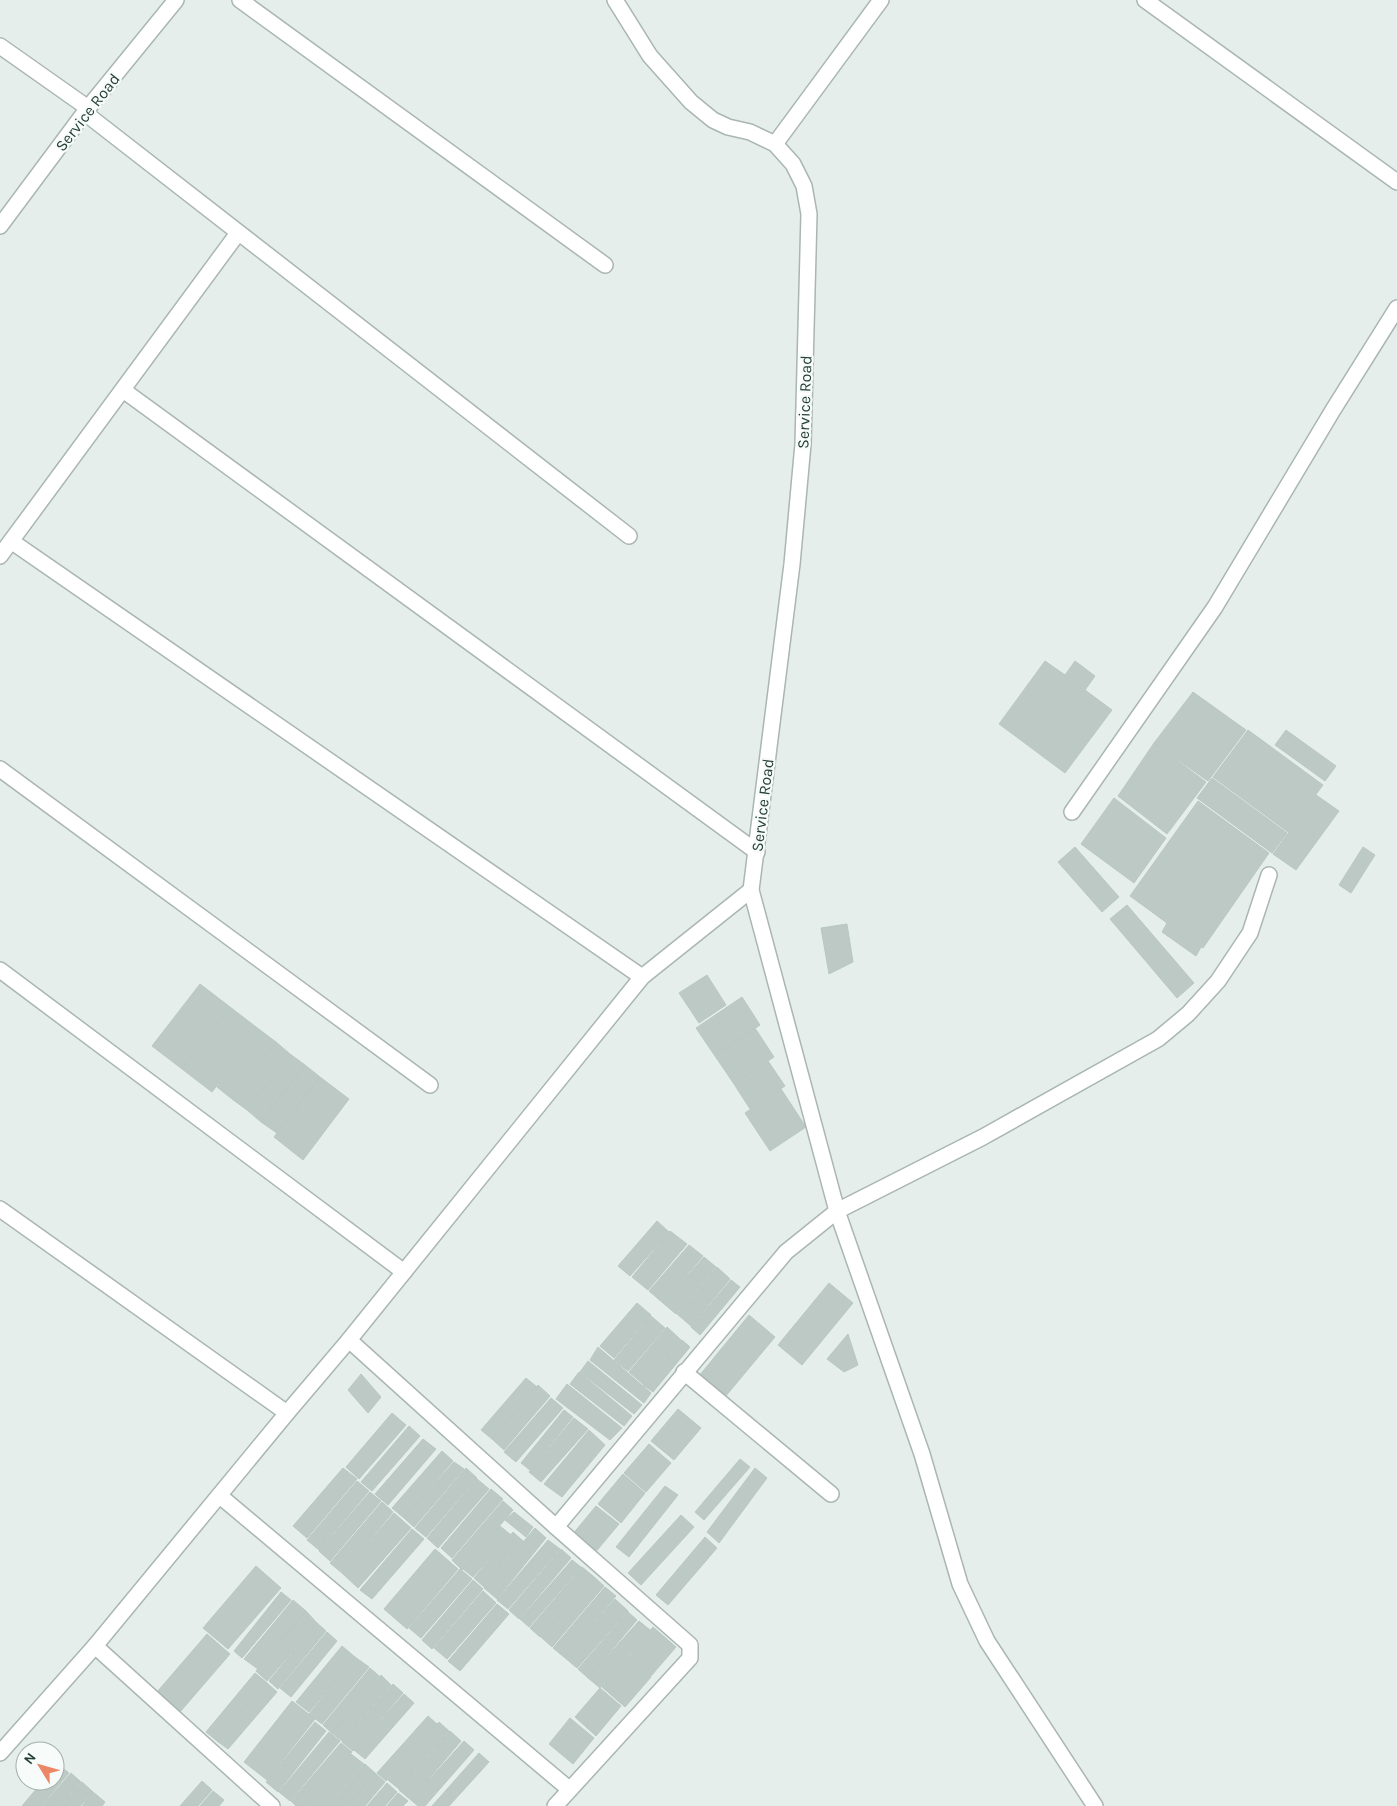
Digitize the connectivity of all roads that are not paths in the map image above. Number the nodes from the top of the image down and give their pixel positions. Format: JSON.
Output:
{"nodes":[{"id":1,"x":176,"y":0,"type":"edge"},
{"id":2,"x":240,"y":0,"type":"edge"},
{"id":3,"x":615,"y":0,"type":"edge"},
{"id":4,"x":881,"y":0,"type":"edge"},
{"id":5,"x":1145,"y":0,"type":"edge"},
{"id":6,"x":0,"y":46,"type":"edge"},
{"id":7,"x":86,"y":111,"type":"junction"},
{"id":8,"x":775,"y":144,"type":"junction"},
{"id":9,"x":1397,"y":182,"type":"edge"},
{"id":10,"x":0,"y":226,"type":"edge"},
{"id":11,"x":238,"y":233,"type":"junction"},
{"id":12,"x":605,"y":265,"type":"dead end"},
{"id":13,"x":1397,"y":308,"type":"edge"},
{"id":14,"x":123,"y":390,"type":"junction"},
{"id":15,"x":628,"y":536,"type":"dead end"},
{"id":16,"x":11,"y":541,"type":"junction"},
{"id":17,"x":0,"y":556,"type":"edge"},
{"id":18,"x":0,"y":769,"type":"edge"},
{"id":19,"x":1072,"y":812,"type":"dead end"},
{"id":20,"x":757,"y":852,"type":"junction"},
{"id":21,"x":1269,"y":876,"type":"dead end"},
{"id":22,"x":751,"y":890,"type":"junction"},
{"id":23,"x":0,"y":970,"type":"edge"},
{"id":24,"x":642,"y":977,"type":"junction"},
{"id":25,"x":430,"y":1085,"type":"dead end"},
{"id":26,"x":0,"y":1209,"type":"edge"},
{"id":27,"x":837,"y":1211,"type":"junction"},
{"id":28,"x":404,"y":1272,"type":"junction"},
{"id":29,"x":349,"y":1340,"type":"junction"},
{"id":30,"x":684,"y":1372,"type":"junction"},
{"id":31,"x":287,"y":1412,"type":"junction"},
{"id":32,"x":831,"y":1494,"type":"dead end"},
{"id":33,"x":220,"y":1496,"type":"junction"},
{"id":34,"x":556,"y":1527,"type":"junction"},
{"id":35,"x":95,"y":1646,"type":"junction"},
{"id":36,"x":0,"y":1752,"type":"edge"},
{"id":37,"x":569,"y":1789,"type":"junction"},
{"id":38,"x":272,"y":1806,"type":"edge"},
{"id":39,"x":554,"y":1806,"type":"edge"},
{"id":40,"x":1095,"y":1806,"type":"edge"}],
"edges":[{"from":1,"to":7,"type":"street","name":"Service Road"},
{"from":2,"to":12,"type":"street"},
{"from":3,"to":8,"type":"street","name":"Service Road"},
{"from":4,"to":8,"type":"street"},
{"from":5,"to":9,"type":"street"},
{"from":6,"to":7,"type":"street"},
{"from":7,"to":10,"type":"street","name":"Service Road"},
{"from":7,"to":11,"type":"street"},
{"from":8,"to":20,"type":"street","name":"Service Road"},
{"from":11,"to":14,"type":"street"},
{"from":11,"to":15,"type":"street"},
{"from":13,"to":19,"type":"street"},
{"from":14,"to":16,"type":"street"},
{"from":14,"to":20,"type":"street"},
{"from":16,"to":17,"type":"street"},
{"from":16,"to":24,"type":"street"},
{"from":18,"to":25,"type":"street"},
{"from":20,"to":22,"type":"street","name":"Service Road"},
{"from":21,"to":27,"type":"street"},
{"from":22,"to":24,"type":"street"},
{"from":22,"to":27,"type":"street"},
{"from":23,"to":28,"type":"street"},
{"from":24,"to":28,"type":"street"},
{"from":26,"to":31,"type":"street"},
{"from":27,"to":30,"type":"street"},
{"from":27,"to":40,"type":"street"},
{"from":28,"to":29,"type":"street"},
{"from":29,"to":31,"type":"street"},
{"from":29,"to":34,"type":"street"},
{"from":30,"to":32,"type":"street"},
{"from":30,"to":34,"type":"street"},
{"from":31,"to":33,"type":"street"},
{"from":33,"to":35,"type":"street"},
{"from":33,"to":37,"type":"street"},
{"from":34,"to":37,"type":"street"},
{"from":35,"to":36,"type":"street"},
{"from":35,"to":38,"type":"street"},
{"from":37,"to":39,"type":"street"}]}
